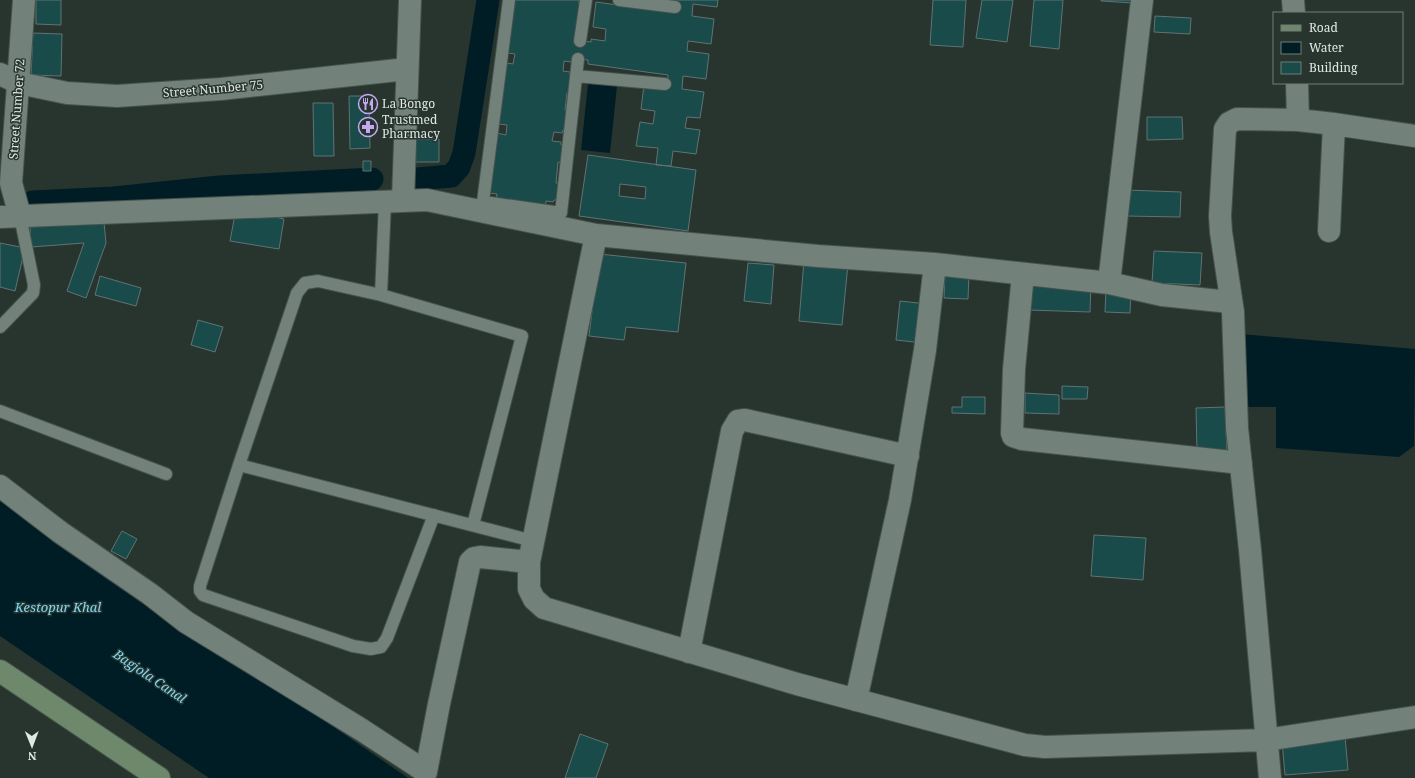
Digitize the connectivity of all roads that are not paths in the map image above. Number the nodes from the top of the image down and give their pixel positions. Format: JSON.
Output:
{"nodes":[{"id":1,"x":24,"y":0,"type":"edge"},
{"id":2,"x":410,"y":0,"type":"edge"},
{"id":3,"x":509,"y":0,"type":"edge"},
{"id":4,"x":586,"y":0,"type":"edge"},
{"id":5,"x":620,"y":0,"type":"edge"},
{"id":6,"x":1142,"y":0,"type":"edge"},
{"id":7,"x":1293,"y":0,"type":"edge"},
{"id":8,"x":675,"y":7,"type":"dead end"},
{"id":9,"x":1294,"y":12,"type":"edge"},
{"id":10,"x":580,"y":41,"type":"dead end"},
{"id":11,"x":578,"y":59,"type":"dead end"},
{"id":12,"x":407,"y":68,"type":"junction"},
{"id":13,"x":576,"y":76,"type":"junction"},
{"id":14,"x":10,"y":79,"type":"edge"},
{"id":15,"x":665,"y":84,"type":"dead end"},
{"id":16,"x":1297,"y":84,"type":"edge"},
{"id":17,"x":1298,"y":120,"type":"junction"},
{"id":18,"x":1334,"y":124,"type":"junction"},
{"id":19,"x":1415,"y":136,"type":"edge"},
{"id":20,"x":427,"y":200,"type":"junction"},
{"id":21,"x":394,"y":201,"type":"junction"},
{"id":22,"x":483,"y":202,"type":"junction"},
{"id":23,"x":10,"y":217,"type":"edge"},
{"id":24,"x":1329,"y":231,"type":"dead end"},
{"id":25,"x":596,"y":235,"type":"junction"},
{"id":26,"x":935,"y":264,"type":"junction"},
{"id":27,"x":1023,"y":274,"type":"junction"},
{"id":28,"x":1109,"y":282,"type":"junction"},
{"id":29,"x":380,"y":294,"type":"junction"},
{"id":30,"x":1231,"y":303,"type":"junction"},
{"id":31,"x":0,"y":327,"type":"edge"},
{"id":32,"x":0,"y":411,"type":"edge"},
{"id":33,"x":908,"y":456,"type":"junction"},
{"id":34,"x":1240,"y":463,"type":"junction"},
{"id":35,"x":239,"y":465,"type":"junction"},
{"id":36,"x":166,"y":474,"type":"dead end"},
{"id":37,"x":0,"y":486,"type":"edge"},
{"id":38,"x":434,"y":515,"type":"junction"},
{"id":39,"x":472,"y":525,"type":"junction"},
{"id":40,"x":531,"y":551,"type":"junction"},
{"id":41,"x":689,"y":652,"type":"junction"},
{"id":42,"x":0,"y":671,"type":"edge"},
{"id":43,"x":856,"y":700,"type":"junction"},
{"id":44,"x":1415,"y":717,"type":"edge"},
{"id":45,"x":1266,"y":740,"type":"junction"},
{"id":46,"x":159,"y":778,"type":"edge"},
{"id":47,"x":1270,"y":778,"type":"edge"}],
"edges":[{"from":1,"to":14,"type":"street","name":"Street Number 72"},
{"from":2,"to":12,"type":"street"},
{"from":3,"to":22,"type":"lane"},
{"from":4,"to":10,"type":"lane"},
{"from":5,"to":8,"type":"lane"},
{"from":6,"to":28,"type":"street"},
{"from":7,"to":9,"type":"street"},
{"from":11,"to":13,"type":"lane"},
{"from":12,"to":14,"type":"street","name":"Street Number 75"},
{"from":12,"to":21,"type":"street"},
{"from":13,"to":15,"type":"lane"},
{"from":13,"to":22,"type":"lane"},
{"from":14,"to":23,"type":"street","name":"Street Number 72"},
{"from":16,"to":17,"type":"street"},
{"from":17,"to":18,"type":"street"},
{"from":17,"to":30,"type":"street"},
{"from":18,"to":19,"type":"street"},
{"from":18,"to":24,"type":"street"},
{"from":20,"to":21,"type":"street"},
{"from":20,"to":22,"type":"lane"},
{"from":20,"to":25,"type":"street"},
{"from":21,"to":23,"type":"street"},
{"from":21,"to":29,"type":"lane"},
{"from":23,"to":31,"type":"lane"},
{"from":25,"to":26,"type":"street"},
{"from":25,"to":40,"type":"street"},
{"from":26,"to":27,"type":"street"},
{"from":26,"to":33,"type":"street"},
{"from":27,"to":28,"type":"street"},
{"from":27,"to":34,"type":"street"},
{"from":28,"to":30,"type":"street"},
{"from":29,"to":35,"type":"lane"},
{"from":29,"to":39,"type":"lane"},
{"from":30,"to":34,"type":"street"},
{"from":32,"to":36,"type":"lane"},
{"from":33,"to":41,"type":"street"},
{"from":33,"to":43,"type":"street"},
{"from":34,"to":45,"type":"street"},
{"from":35,"to":38,"type":"lane"},
{"from":35,"to":38,"type":"lane"},
{"from":37,"to":40,"type":"street"},
{"from":38,"to":39,"type":"lane"},
{"from":39,"to":40,"type":"lane"},
{"from":40,"to":41,"type":"street"},
{"from":41,"to":43,"type":"street"},
{"from":42,"to":46,"type":"street"},
{"from":43,"to":45,"type":"street"},
{"from":44,"to":45,"type":"street"},
{"from":45,"to":47,"type":"street"}]}
